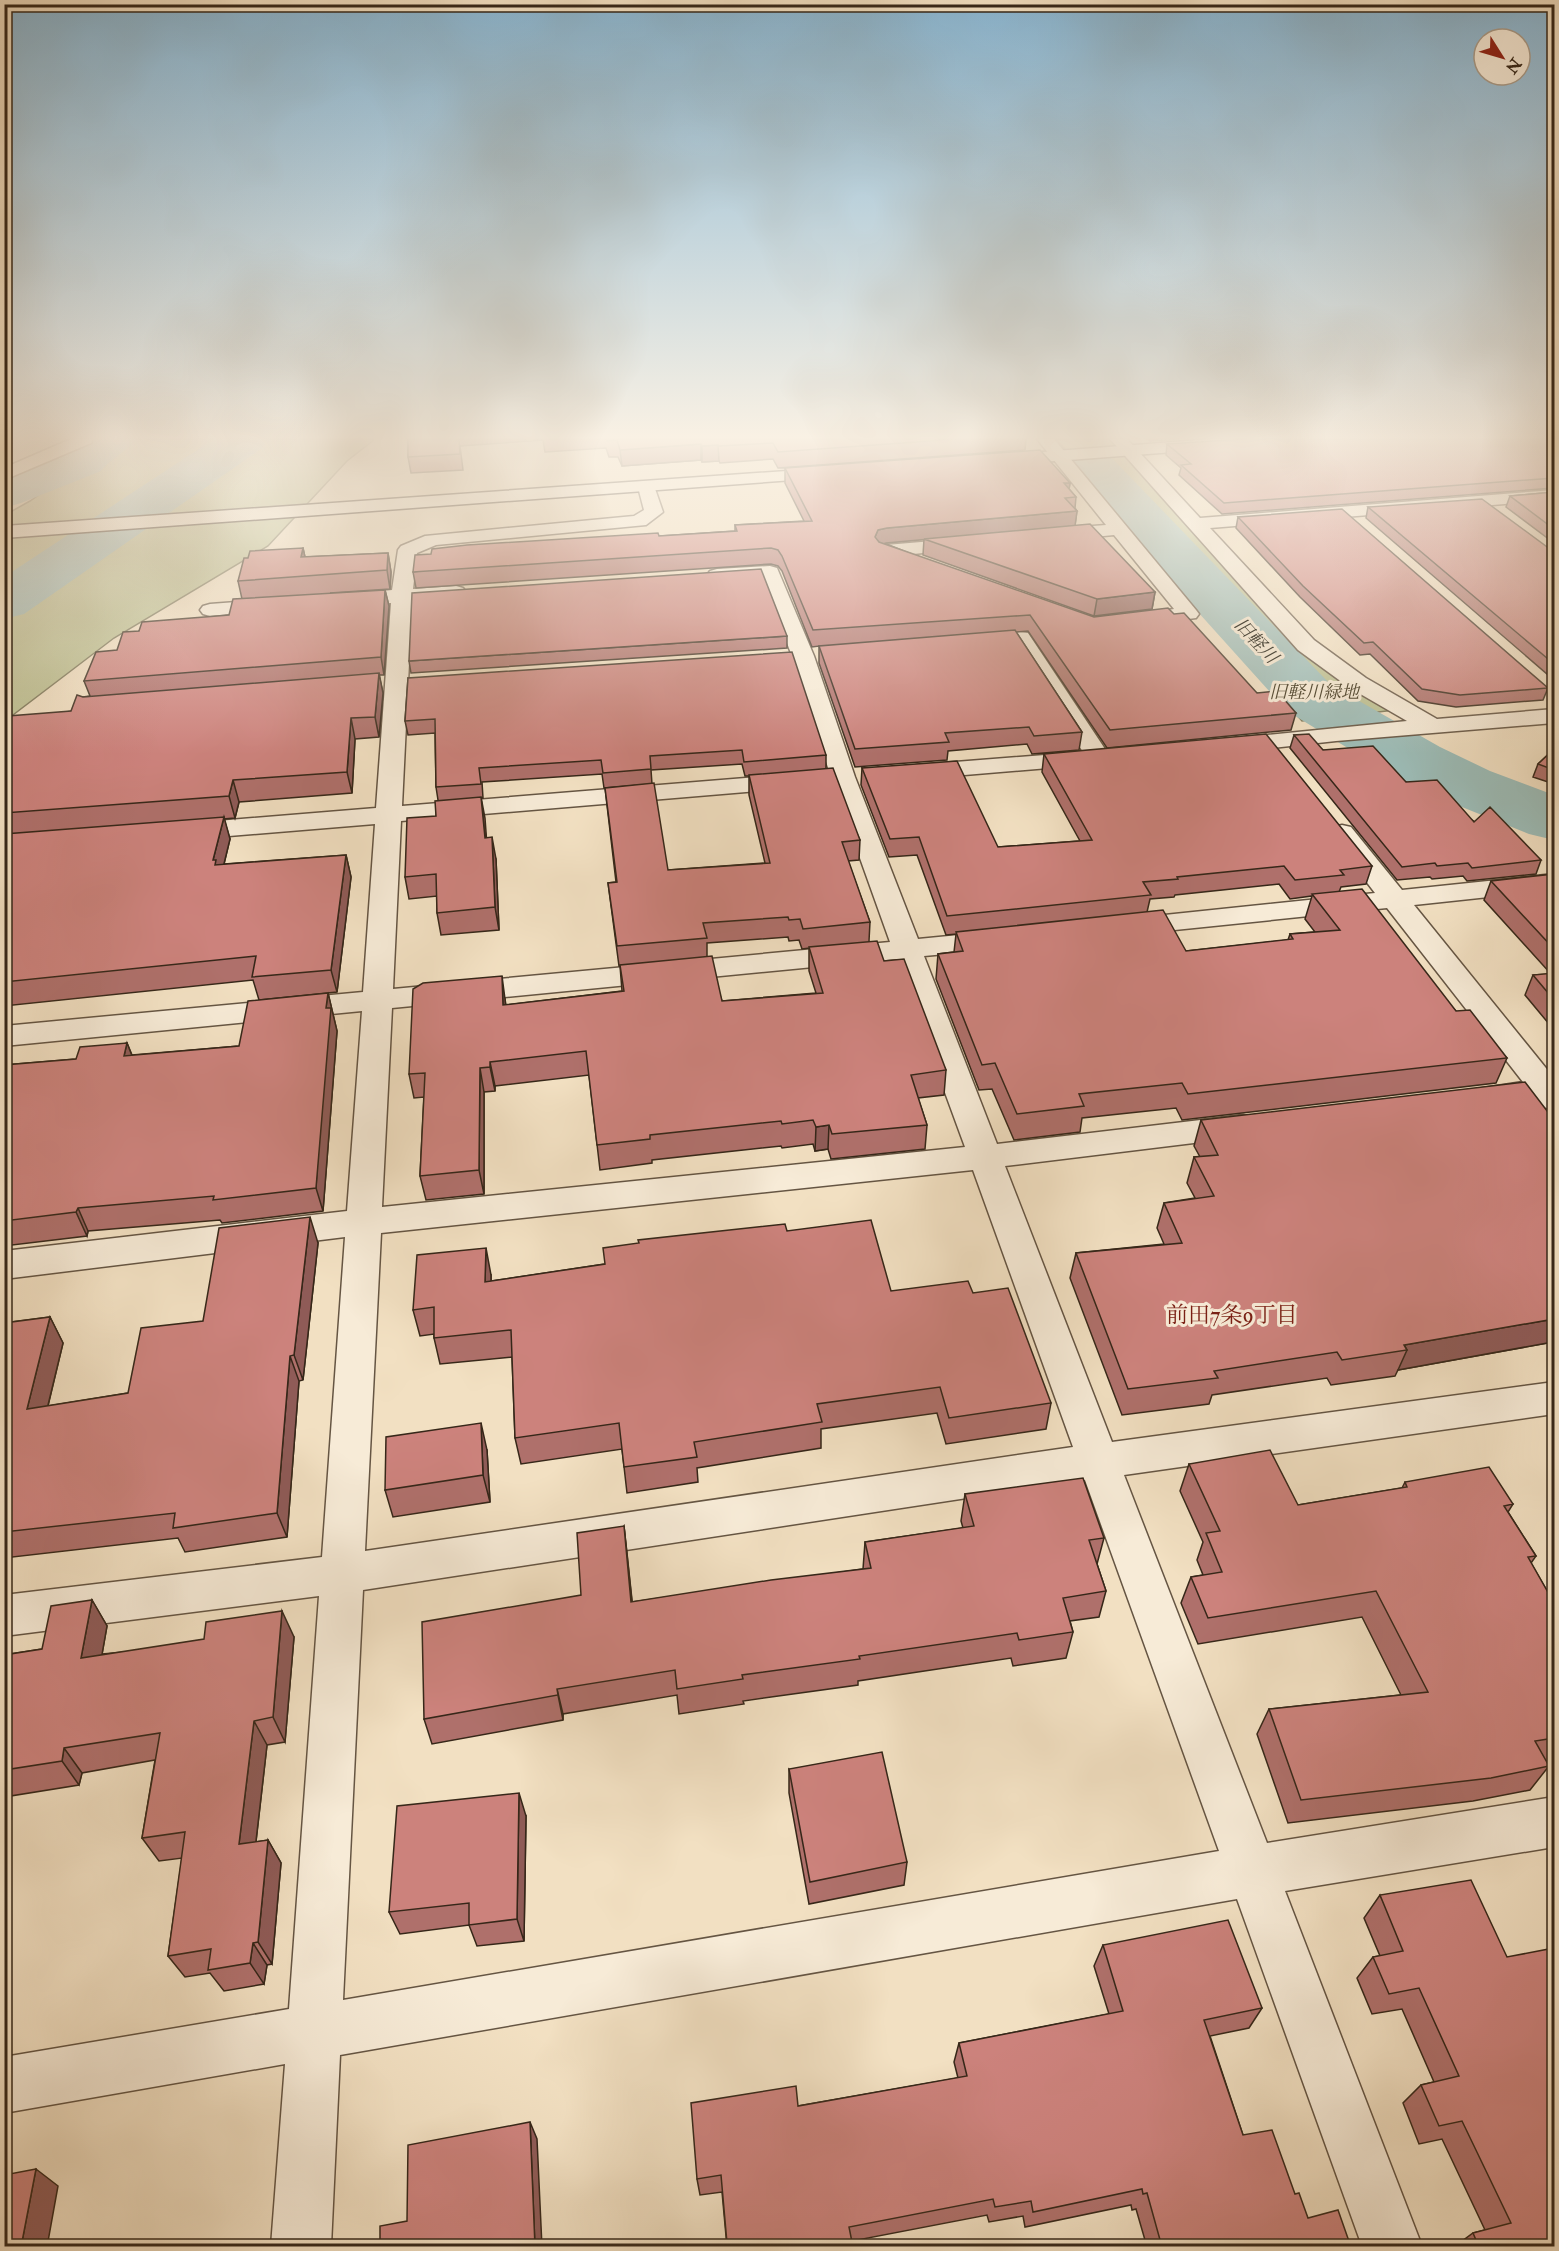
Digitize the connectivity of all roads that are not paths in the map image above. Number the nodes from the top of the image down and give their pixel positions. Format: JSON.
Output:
{"nodes":[{"id":1,"x":422,"y":544,"type":"edge"},
{"id":2,"x":959,"y":544,"type":"edge"},
{"id":3,"x":1131,"y":544,"type":"edge"},
{"id":4,"x":1214,"y":544,"type":"edge"},
{"id":5,"x":930,"y":567,"type":"edge"},
{"id":6,"x":698,"y":576,"type":"edge"},
{"id":7,"x":471,"y":591,"type":"edge"},
{"id":8,"x":402,"y":595,"type":"junction"},
{"id":9,"x":323,"y":601,"type":"edge"},
{"id":10,"x":289,"y":604,"type":"edge"},
{"id":11,"x":210,"y":610,"type":"dead end"},
{"id":12,"x":1124,"y":621,"type":"edge"},
{"id":13,"x":952,"y":644,"type":"edge"},
{"id":14,"x":1554,"y":716,"type":"edge"},
{"id":15,"x":1521,"y":720,"type":"junction"},
{"id":16,"x":1433,"y":726,"type":"junction"},
{"id":17,"x":1554,"y":732,"type":"edge"},
{"id":18,"x":1269,"y":741,"type":"junction"},
{"id":19,"x":1201,"y":748,"type":"edge"},
{"id":20,"x":1291,"y":769,"type":"edge"},
{"id":21,"x":866,"y":775,"type":"junction"},
{"id":22,"x":1328,"y":815,"type":"edge"},
{"id":23,"x":388,"y":816,"type":"junction"},
{"id":24,"x":156,"y":834,"type":"edge"},
{"id":25,"x":1554,"y":882,"type":"edge"},
{"id":26,"x":1394,"y":898,"type":"junction"},
{"id":27,"x":1098,"y":930,"type":"edge"},
{"id":28,"x":1026,"y":938,"type":"edge"},
{"id":29,"x":908,"y":950,"type":"junction"},
{"id":30,"x":377,"y":1001,"type":"junction"},
{"id":31,"x":4,"y":1036,"type":"edge"},
{"id":32,"x":1552,"y":1093,"type":"edge"},
{"id":33,"x":1453,"y":1101,"type":"edge"},
{"id":34,"x":1277,"y":1122,"type":"edge"},
{"id":35,"x":985,"y":1157,"type":"junction"},
{"id":36,"x":363,"y":1222,"type":"junction"},
{"id":37,"x":4,"y":1265,"type":"edge"},
{"id":38,"x":1554,"y":1398,"type":"edge"},
{"id":39,"x":1098,"y":1461,"type":"junction"},
{"id":40,"x":341,"y":1574,"type":"junction"},
{"id":41,"x":4,"y":1616,"type":"edge"},
{"id":42,"x":1554,"y":1822,"type":"edge"},
{"id":43,"x":1252,"y":1871,"type":"junction"},
{"id":44,"x":314,"y":2033,"type":"junction"},
{"id":45,"x":4,"y":2085,"type":"edge"},
{"id":46,"x":301,"y":2247,"type":"edge"},
{"id":47,"x":1392,"y":2247,"type":"edge"}],
"edges":[{"from":1,"to":8,"type":"street"},
{"from":2,"to":5,"type":"street"},
{"from":3,"to":12,"type":"street"},
{"from":4,"to":16,"type":"street"},
{"from":6,"to":21,"type":"street"},
{"from":7,"to":8,"type":"street"},
{"from":8,"to":9,"type":"street"},
{"from":8,"to":23,"type":"street"},
{"from":10,"to":11,"type":"street"},
{"from":13,"to":21,"type":"street"},
{"from":14,"to":15,"type":"street"},
{"from":15,"to":16,"type":"street"},
{"from":15,"to":17,"type":"street"},
{"from":16,"to":18,"type":"street"},
{"from":18,"to":19,"type":"street"},
{"from":18,"to":20,"type":"street"},
{"from":21,"to":23,"type":"street"},
{"from":21,"to":29,"type":"street"},
{"from":22,"to":26,"type":"street"},
{"from":23,"to":24,"type":"street"},
{"from":23,"to":30,"type":"street"},
{"from":25,"to":26,"type":"street"},
{"from":26,"to":27,"type":"street"},
{"from":26,"to":32,"type":"street"},
{"from":28,"to":29,"type":"street"},
{"from":29,"to":30,"type":"street"},
{"from":29,"to":35,"type":"street"},
{"from":30,"to":31,"type":"street"},
{"from":30,"to":36,"type":"street"},
{"from":32,"to":33,"type":"street"},
{"from":34,"to":35,"type":"street"},
{"from":35,"to":36,"type":"street"},
{"from":35,"to":39,"type":"street"},
{"from":36,"to":37,"type":"street"},
{"from":36,"to":40,"type":"street"},
{"from":38,"to":39,"type":"street"},
{"from":39,"to":40,"type":"street"},
{"from":39,"to":43,"type":"street"},
{"from":40,"to":41,"type":"street"},
{"from":40,"to":44,"type":"street"},
{"from":42,"to":43,"type":"street"},
{"from":43,"to":44,"type":"street"},
{"from":43,"to":47,"type":"street"},
{"from":44,"to":45,"type":"street"},
{"from":44,"to":46,"type":"street"}]}
